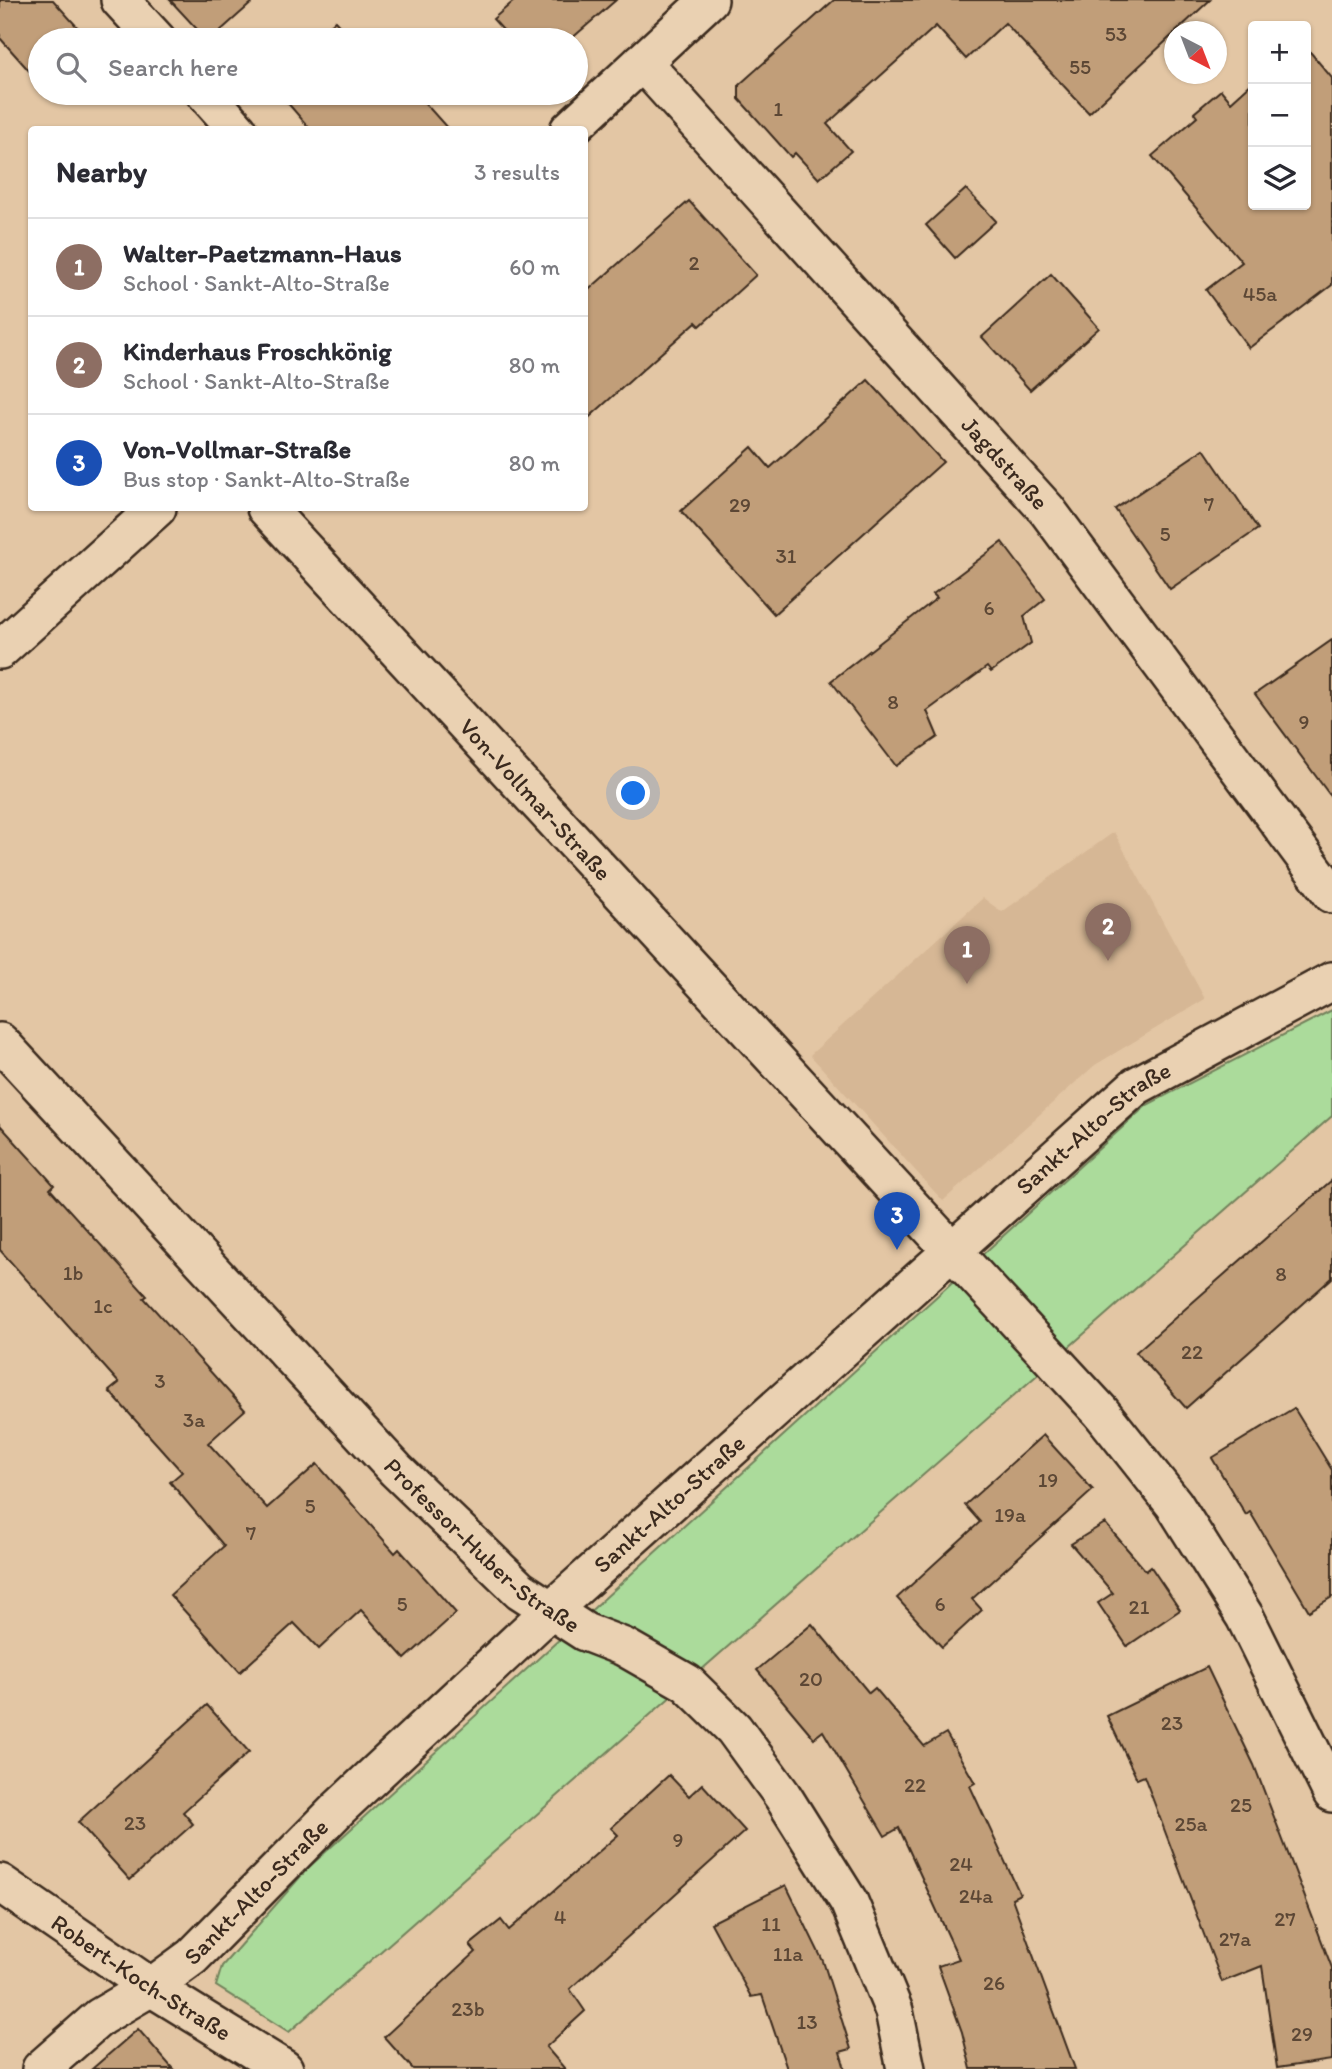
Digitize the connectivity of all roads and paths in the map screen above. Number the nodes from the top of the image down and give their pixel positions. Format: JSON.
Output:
{"nodes":[{"id":1,"x":120,"y":0,"type":"edge"},
{"id":2,"x":709,"y":0,"type":"edge"},
{"id":3,"x":146,"y":28,"type":"edge"},
{"id":4,"x":642,"y":62,"type":"junction"},
{"id":5,"x":216,"y":105,"type":"edge"},
{"id":6,"x":234,"y":126,"type":"edge"},
{"id":7,"x":573,"y":126,"type":"edge"},
{"id":8,"x":154,"y":511,"type":"edge"},
{"id":9,"x":269,"y":511,"type":"edge"},
{"id":10,"x":0,"y":650,"type":"edge"},
{"id":11,"x":1332,"y":894,"type":"edge"},
{"id":12,"x":1332,"y":981,"type":"edge"},
{"id":13,"x":0,"y":1041,"type":"edge"},
{"id":14,"x":953,"y":1252,"type":"junction"},
{"id":15,"x":551,"y":1610,"type":"junction"},
{"id":16,"x":1332,"y":1793,"type":"edge"},
{"id":17,"x":0,"y":1883,"type":"edge"},
{"id":18,"x":151,"y":1987,"type":"junction"},
{"id":19,"x":41,"y":2069,"type":"edge"},
{"id":20,"x":284,"y":2069,"type":"edge"},
{"id":21,"x":906,"y":2069,"type":"edge"}],
"edges":[{"from":1,"to":3,"type":"street"},
{"from":2,"to":4,"type":"street"},
{"from":4,"to":7,"type":"street"},
{"from":4,"to":11,"type":"street","name":"Jagdstraße"},
{"from":5,"to":6,"type":"street"},
{"from":8,"to":10,"type":"street"},
{"from":9,"to":14,"type":"street","name":"Von-Vollmar-Straße"},
{"from":12,"to":14,"type":"street","name":"Sankt-Alto-Straße"},
{"from":13,"to":15,"type":"street","name":"Professor-Huber-Straße"},
{"from":14,"to":15,"type":"street","name":"Sankt-Alto-Straße"},
{"from":14,"to":16,"type":"street","name":"Von-Vollmar-Straße"},
{"from":15,"to":18,"type":"street","name":"Sankt-Alto-Straße"},
{"from":15,"to":21,"type":"street","name":"Professor-Huber-Straße"},
{"from":17,"to":18,"type":"street","name":"Robert-Koch-Straße"},
{"from":18,"to":19,"type":"street","name":"Sankt-Alto-Straße"},
{"from":18,"to":20,"type":"street","name":"Robert-Koch-Straße"}]}
